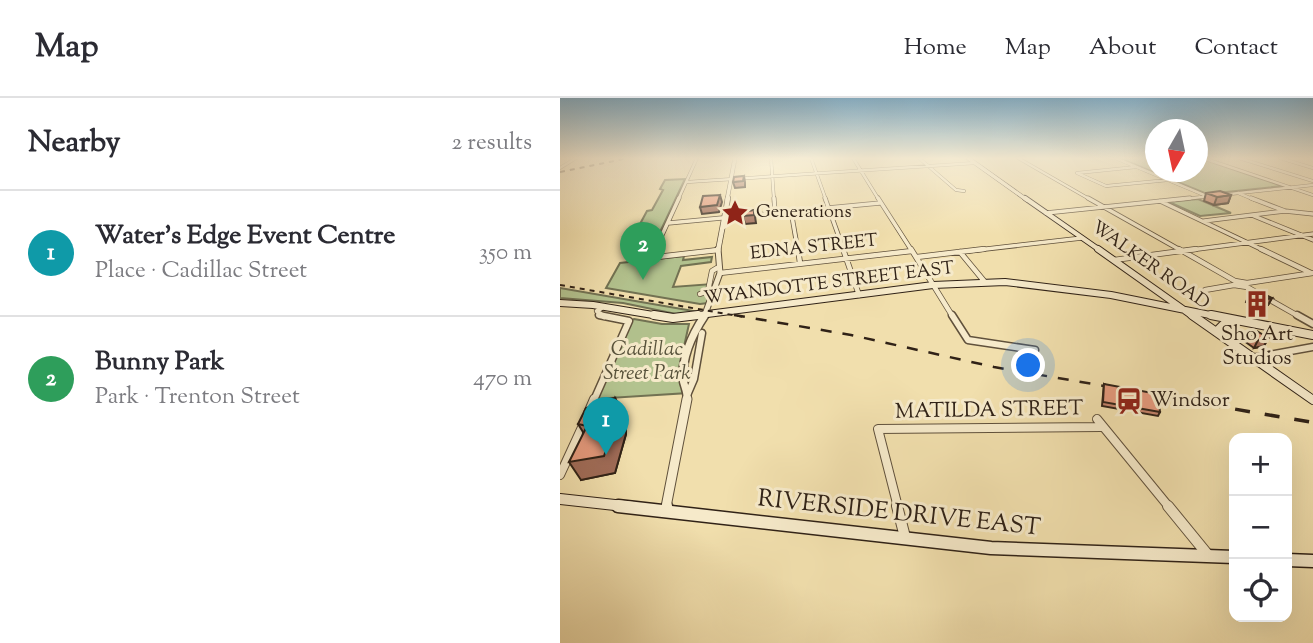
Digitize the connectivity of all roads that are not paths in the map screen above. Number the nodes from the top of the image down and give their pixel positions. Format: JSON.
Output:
{"nodes":[{"id":1,"x":687,"y":183,"type":"edge"},
{"id":2,"x":730,"y":183,"type":"edge"},
{"id":3,"x":773,"y":183,"type":"edge"},
{"id":4,"x":820,"y":183,"type":"edge"},
{"id":5,"x":868,"y":183,"type":"edge"},
{"id":6,"x":949,"y":183,"type":"edge"},
{"id":7,"x":1004,"y":183,"type":"edge"},
{"id":8,"x":1062,"y":183,"type":"edge"},
{"id":9,"x":1100,"y":183,"type":"edge"},
{"id":10,"x":1133,"y":183,"type":"edge"},
{"id":11,"x":1176,"y":183,"type":"edge"},
{"id":12,"x":1278,"y":183,"type":"edge"},
{"id":13,"x":1310,"y":183,"type":"edge"},
{"id":14,"x":1289,"y":187,"type":"junction"},
{"id":15,"x":964,"y":191,"type":"dead end"},
{"id":16,"x":1237,"y":193,"type":"junction"},
{"id":17,"x":1313,"y":195,"type":"edge"},
{"id":18,"x":1206,"y":196,"type":"junction"},
{"id":19,"x":1158,"y":201,"type":"junction"},
{"id":20,"x":880,"y":203,"type":"junction"},
{"id":21,"x":1104,"y":207,"type":"junction"},
{"id":22,"x":829,"y":208,"type":"junction"},
{"id":23,"x":792,"y":211,"type":"junction"},
{"id":24,"x":1285,"y":211,"type":"junction"},
{"id":25,"x":775,"y":213,"type":"junction"},
{"id":26,"x":1046,"y":213,"type":"junction"},
{"id":27,"x":1313,"y":214,"type":"edge"},
{"id":28,"x":1252,"y":215,"type":"junction"},
{"id":29,"x":724,"y":218,"type":"junction"},
{"id":30,"x":1201,"y":221,"type":"junction"},
{"id":31,"x":669,"y":223,"type":"junction"},
{"id":32,"x":1313,"y":234,"type":"edge"},
{"id":33,"x":1302,"y":235,"type":"junction"},
{"id":34,"x":1082,"y":238,"type":"junction"},
{"id":35,"x":1313,"y":240,"type":"edge"},
{"id":36,"x":1246,"y":242,"type":"junction"},
{"id":37,"x":656,"y":248,"type":"dead end"},
{"id":38,"x":718,"y":250,"type":"junction"},
{"id":39,"x":912,"y":250,"type":"junction"},
{"id":40,"x":1183,"y":251,"type":"junction"},
{"id":41,"x":960,"y":252,"type":"junction"},
{"id":42,"x":917,"y":257,"type":"junction"},
{"id":43,"x":648,"y":258,"type":"dead end"},
{"id":44,"x":846,"y":258,"type":"junction"},
{"id":45,"x":1114,"y":260,"type":"junction"},
{"id":46,"x":800,"y":263,"type":"junction"},
{"id":47,"x":718,"y":270,"type":"junction"},
{"id":48,"x":1312,"y":273,"type":"edge"},
{"id":49,"x":984,"y":281,"type":"junction"},
{"id":50,"x":933,"y":285,"type":"junction"},
{"id":51,"x":1205,"y":290,"type":"dead end"},
{"id":52,"x":700,"y":294,"type":"dead end"},
{"id":53,"x":1162,"y":294,"type":"junction"},
{"id":54,"x":859,"y":295,"type":"junction"},
{"id":55,"x":1101,"y":295,"type":"junction"},
{"id":56,"x":1145,"y":302,"type":"junction"},
{"id":57,"x":560,"y":303,"type":"edge"},
{"id":58,"x":603,"y":307,"type":"junction"},
{"id":59,"x":1183,"y":309,"type":"junction"},
{"id":60,"x":704,"y":316,"type":"junction"},
{"id":61,"x":1193,"y":316,"type":"junction"},
{"id":62,"x":1234,"y":324,"type":"junction"},
{"id":63,"x":1313,"y":324,"type":"edge"},
{"id":64,"x":702,"y":333,"type":"dead end"},
{"id":65,"x":1313,"y":336,"type":"edge"},
{"id":66,"x":1224,"y":338,"type":"junction"},
{"id":67,"x":1313,"y":347,"type":"edge"},
{"id":68,"x":1035,"y":349,"type":"dead end"},
{"id":69,"x":1252,"y":358,"type":"junction"},
{"id":70,"x":688,"y":393,"type":"junction"},
{"id":71,"x":1313,"y":400,"type":"edge"},
{"id":72,"x":560,"y":475,"type":"edge"},
{"id":73,"x":560,"y":499,"type":"edge"},
{"id":74,"x":666,"y":510,"type":"junction"},
{"id":75,"x":905,"y":538,"type":"junction"},
{"id":76,"x":1209,"y":556,"type":"junction"},
{"id":77,"x":1229,"y":557,"type":"edge"},
{"id":78,"x":1292,"y":560,"type":"edge"},
{"id":79,"x":1313,"y":561,"type":"edge"}],
"edges":[{"from":1,"to":31,"type":"street"},
{"from":2,"to":29,"type":"street"},
{"from":3,"to":25,"type":"street"},
{"from":4,"to":22,"type":"street"},
{"from":5,"to":20,"type":"street"},
{"from":6,"to":15,"type":"street"},
{"from":7,"to":26,"type":"main road","name":"WALKER ROAD"},
{"from":8,"to":21,"type":"street"},
{"from":9,"to":10,"type":"street"},
{"from":11,"to":18,"type":"street"},
{"from":12,"to":14,"type":"street"},
{"from":13,"to":14,"type":"street"},
{"from":14,"to":16,"type":"street"},
{"from":14,"to":17,"type":"street"},
{"from":16,"to":18,"type":"street"},
{"from":16,"to":24,"type":"street"},
{"from":18,"to":19,"type":"street"},
{"from":19,"to":21,"type":"street"},
{"from":19,"to":30,"type":"street"},
{"from":20,"to":22,"type":"street"},
{"from":20,"to":39,"type":"street"},
{"from":21,"to":26,"type":"street"},
{"from":21,"to":40,"type":"street"},
{"from":22,"to":23,"type":"street"},
{"from":22,"to":44,"type":"street"},
{"from":23,"to":25,"type":"street"},
{"from":23,"to":46,"type":"street"},
{"from":24,"to":27,"type":"street"},
{"from":24,"to":28,"type":"street"},
{"from":25,"to":29,"type":"street"},
{"from":26,"to":34,"type":"main road","name":"WALKER ROAD"},
{"from":28,"to":30,"type":"street"},
{"from":28,"to":33,"type":"street"},
{"from":29,"to":31,"type":"street"},
{"from":29,"to":38,"type":"street"},
{"from":30,"to":36,"type":"street"},
{"from":31,"to":37,"type":"street"},
{"from":32,"to":33,"type":"street"},
{"from":33,"to":35,"type":"street"},
{"from":33,"to":36,"type":"street"},
{"from":34,"to":41,"type":"street"},
{"from":34,"to":45,"type":"main road","name":"WALKER ROAD"},
{"from":36,"to":40,"type":"street"},
{"from":36,"to":48,"type":"street"},
{"from":38,"to":43,"type":"street"},
{"from":38,"to":47,"type":"street"},
{"from":39,"to":42,"type":"street"},
{"from":39,"to":44,"type":"street","name":"EDNA STREET"},
{"from":40,"to":45,"type":"street"},
{"from":40,"to":48,"type":"street"},
{"from":41,"to":42,"type":"street"},
{"from":41,"to":49,"type":"street"},
{"from":42,"to":50,"type":"street"},
{"from":44,"to":46,"type":"street","name":"EDNA STREET"},
{"from":44,"to":54,"type":"street"},
{"from":45,"to":53,"type":"main road","name":"WALKER ROAD"},
{"from":46,"to":47,"type":"street","name":"EDNA STREET"},
{"from":47,"to":52,"type":"street"},
{"from":47,"to":60,"type":"street"},
{"from":49,"to":50,"type":"main road","name":"WYANDOTTE STREET EAST"},
{"from":49,"to":55,"type":"main road","name":"WYANDOTTE STREET EAST"},
{"from":50,"to":54,"type":"main road","name":"WYANDOTTE STREET EAST"},
{"from":50,"to":68,"type":"street"},
{"from":51,"to":63,"type":"street"},
{"from":53,"to":56,"type":"main road"},
{"from":53,"to":59,"type":"main road","name":"WALKER ROAD"},
{"from":54,"to":60,"type":"main road","name":"WYANDOTTE STREET EAST"},
{"from":55,"to":56,"type":"main road","name":"WYANDOTTE STREET EAST"},
{"from":55,"to":61,"type":"main road","name":"WYANDOTTE STREET EAST"},
{"from":56,"to":59,"type":"main road","name":"WYANDOTTE STREET EAST"},
{"from":57,"to":58,"type":"main road","name":"WYANDOTTE STREET EAST"},
{"from":58,"to":60,"type":"main road","name":"WYANDOTTE STREET EAST"},
{"from":58,"to":72,"type":"street"},
{"from":59,"to":61,"type":"main road","name":"WALKER ROAD"},
{"from":59,"to":65,"type":"main road","name":"WYANDOTTE STREET EAST"},
{"from":60,"to":70,"type":"street"},
{"from":61,"to":62,"type":"main road","name":"WYANDOTTE STREET EAST"},
{"from":61,"to":66,"type":"main road","name":"WALKER ROAD"},
{"from":62,"to":65,"type":"main road","name":"WYANDOTTE STREET EAST"},
{"from":62,"to":66,"type":"main road"},
{"from":64,"to":70,"type":"street"},
{"from":66,"to":69,"type":"main road","name":"WALKER ROAD"},
{"from":67,"to":69,"type":"street"},
{"from":69,"to":71,"type":"main road","name":"WALKER ROAD"},
{"from":70,"to":74,"type":"street"},
{"from":73,"to":74,"type":"main road","name":"RIVERSIDE DRIVE EAST"},
{"from":74,"to":75,"type":"main road","name":"RIVERSIDE DRIVE EAST"},
{"from":75,"to":76,"type":"main road","name":"RIVERSIDE DRIVE EAST"},
{"from":75,"to":76,"type":"street","name":"MATILDA STREET"},
{"from":76,"to":77,"type":"main road","name":"RIVERSIDE DRIVE EAST"},
{"from":78,"to":79,"type":"main road"}]}
